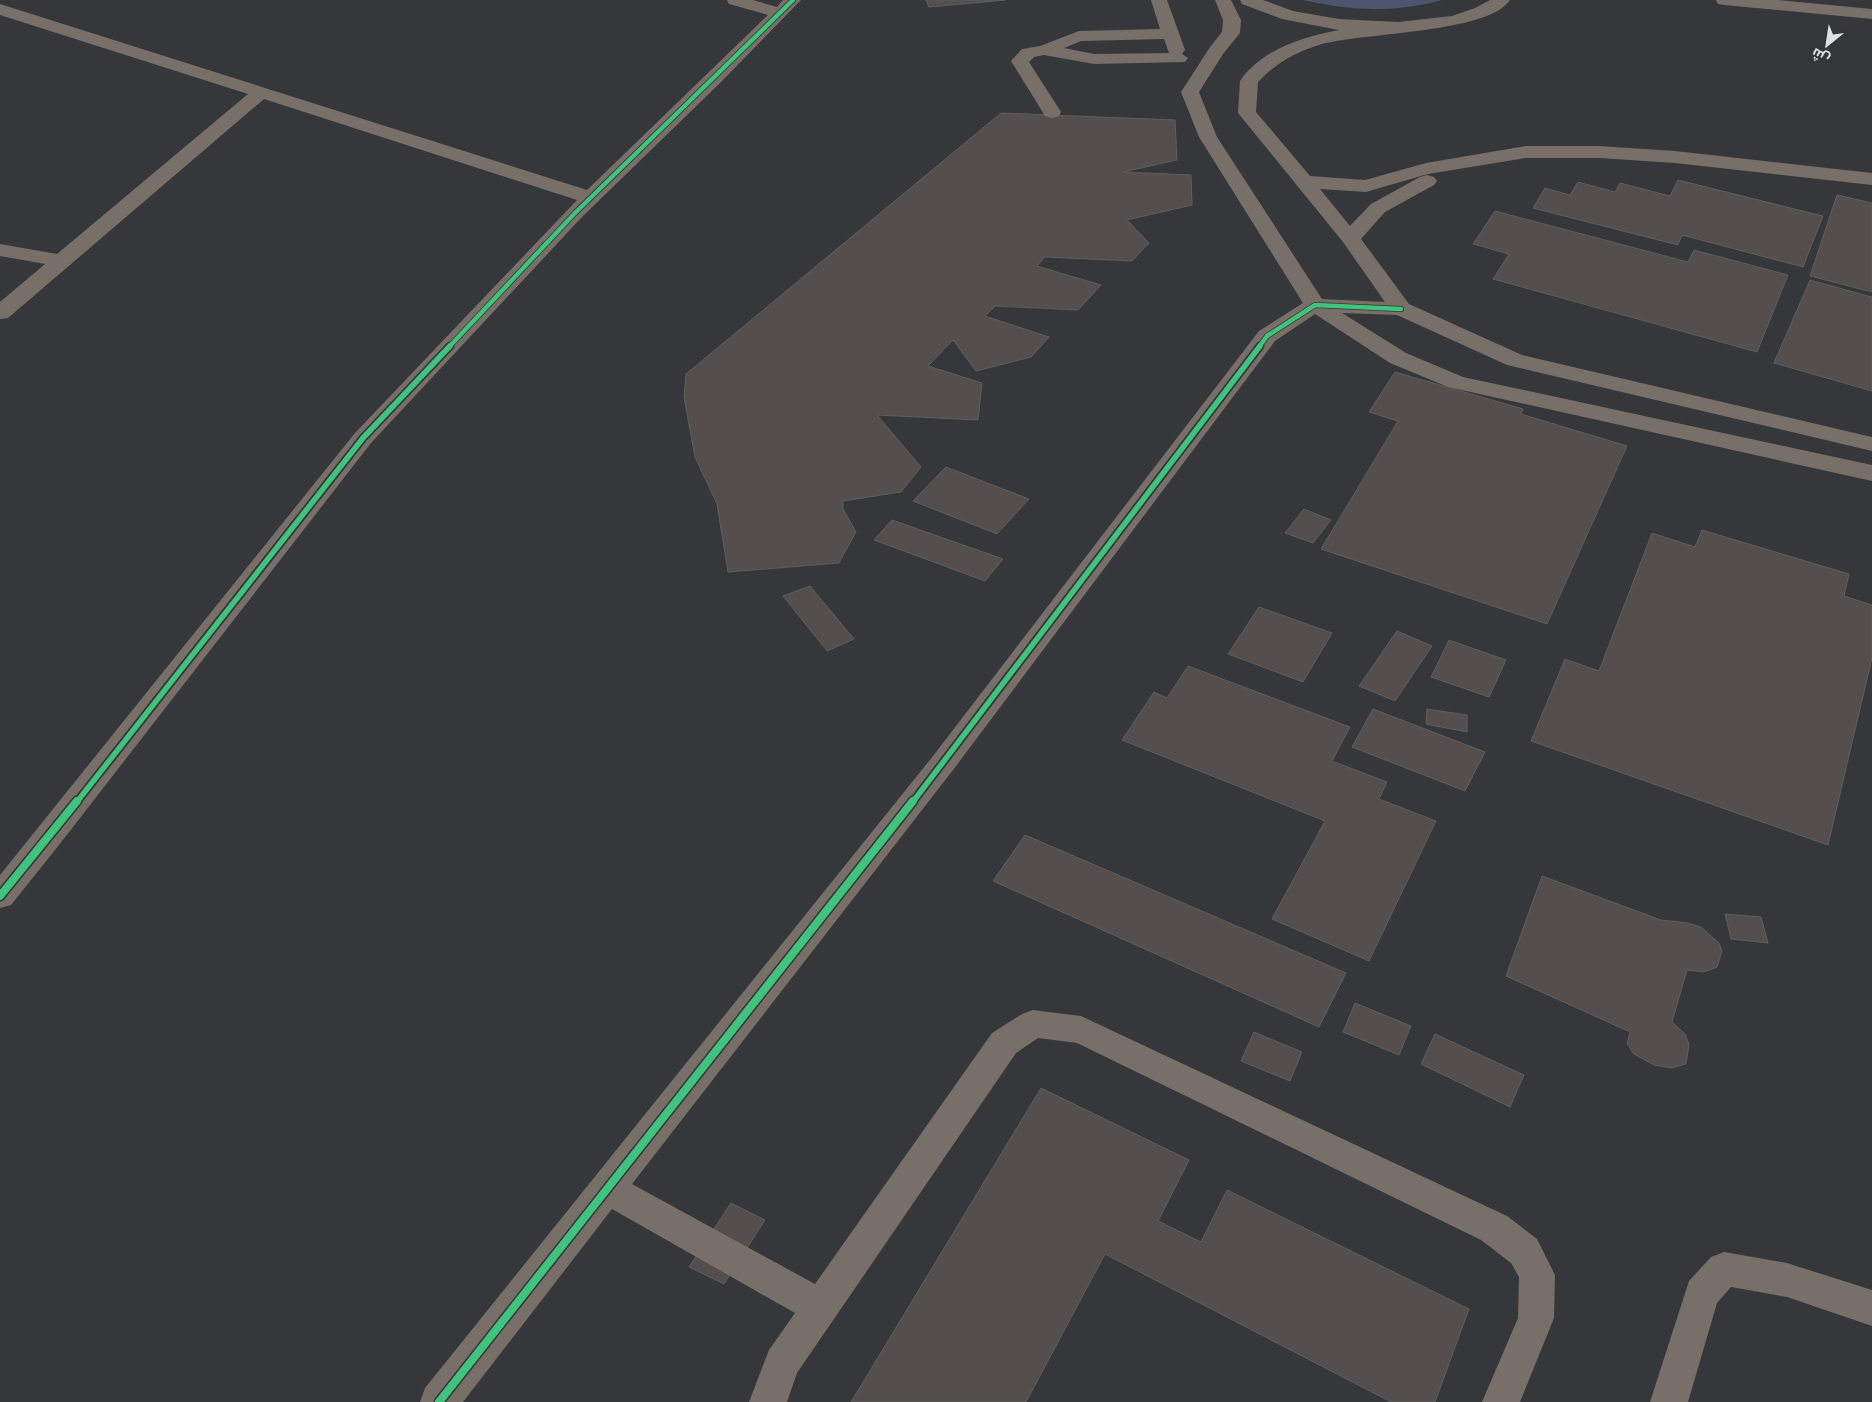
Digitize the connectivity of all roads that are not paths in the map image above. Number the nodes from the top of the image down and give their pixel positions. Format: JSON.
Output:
{"nodes":[{"id":1,"x":735,"y":0,"type":"edge"},
{"id":2,"x":1158,"y":0,"type":"edge"},
{"id":3,"x":1223,"y":0,"type":"edge"},
{"id":4,"x":1248,"y":0,"type":"edge"},
{"id":5,"x":1504,"y":0,"type":"edge"},
{"id":6,"x":1724,"y":0,"type":"edge"},
{"id":7,"x":786,"y":6,"type":"edge"},
{"id":8,"x":1,"y":11,"type":"edge"},
{"id":9,"x":1872,"y":14,"type":"edge"},
{"id":10,"x":1396,"y":27,"type":"junction"},
{"id":11,"x":1171,"y":34,"type":"junction"},
{"id":12,"x":1044,"y":50,"type":"junction"},
{"id":13,"x":1179,"y":58,"type":"junction"},
{"id":14,"x":1190,"y":92,"type":"junction"},
{"id":15,"x":261,"y":93,"type":"junction"},
{"id":16,"x":1052,"y":112,"type":"dead end"},
{"id":17,"x":1872,"y":179,"type":"edge"},
{"id":18,"x":1304,"y":182,"type":"junction"},
{"id":19,"x":1872,"y":188,"type":"edge"},
{"id":20,"x":591,"y":198,"type":"junction"},
{"id":21,"x":1350,"y":238,"type":"junction"},
{"id":22,"x":0,"y":250,"type":"edge"},
{"id":23,"x":62,"y":261,"type":"junction"},
{"id":24,"x":1315,"y":305,"type":"junction"},
{"id":25,"x":1401,"y":310,"type":"junction"},
{"id":26,"x":0,"y":314,"type":"edge"},
{"id":27,"x":1872,"y":444,"type":"edge"},
{"id":28,"x":1872,"y":474,"type":"edge"},
{"id":29,"x":0,"y":896,"type":"edge"},
{"id":30,"x":607,"y":1188,"type":"junction"},
{"id":31,"x":820,"y":1307,"type":"junction"},
{"id":32,"x":1872,"y":1308,"type":"edge"},
{"id":33,"x":439,"y":1402,"type":"edge"},
{"id":34,"x":768,"y":1402,"type":"edge"},
{"id":35,"x":1501,"y":1402,"type":"edge"},
{"id":36,"x":1669,"y":1402,"type":"edge"}],
"edges":[{"from":1,"to":7,"type":"street"},
{"from":2,"to":11,"type":"street"},
{"from":3,"to":14,"type":"street"},
{"from":4,"to":10,"type":"street"},
{"from":5,"to":10,"type":"street"},
{"from":6,"to":9,"type":"street"},
{"from":7,"to":20,"type":"street"},
{"from":8,"to":15,"type":"street"},
{"from":10,"to":18,"type":"street"},
{"from":11,"to":12,"type":"street"},
{"from":11,"to":13,"type":"street"},
{"from":12,"to":13,"type":"street"},
{"from":12,"to":16,"type":"street"},
{"from":13,"to":14,"type":"street"},
{"from":14,"to":24,"type":"street"},
{"from":15,"to":20,"type":"street"},
{"from":15,"to":23,"type":"street"},
{"from":17,"to":18,"type":"street"},
{"from":18,"to":21,"type":"street"},
{"from":19,"to":21,"type":"street"},
{"from":20,"to":29,"type":"street"},
{"from":21,"to":25,"type":"street"},
{"from":22,"to":23,"type":"street"},
{"from":23,"to":26,"type":"street"},
{"from":24,"to":25,"type":"street"},
{"from":24,"to":28,"type":"street"},
{"from":24,"to":30,"type":"street"},
{"from":25,"to":27,"type":"street"},
{"from":30,"to":31,"type":"street"},
{"from":30,"to":33,"type":"street"},
{"from":31,"to":34,"type":"street"},
{"from":31,"to":35,"type":"street"},
{"from":32,"to":36,"type":"street"}]}
